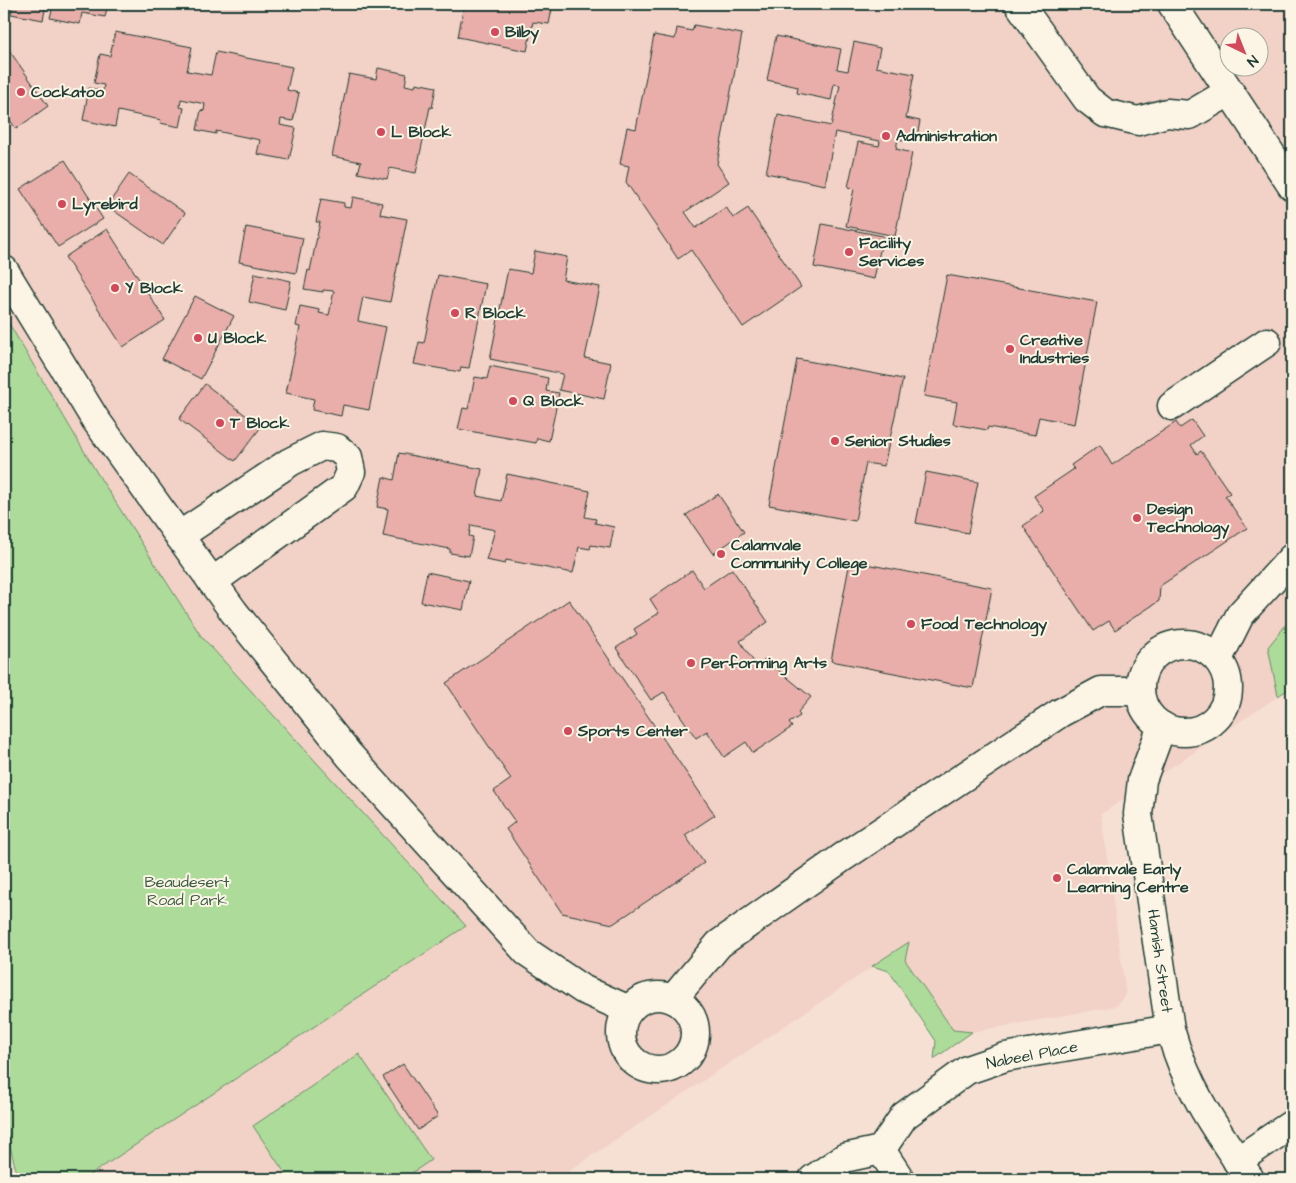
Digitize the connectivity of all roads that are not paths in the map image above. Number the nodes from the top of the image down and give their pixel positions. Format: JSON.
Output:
{"nodes":[{"id":1,"x":1019,"y":4,"type":"edge"},
{"id":2,"x":1172,"y":4,"type":"edge"},
{"id":3,"x":1229,"y":92,"type":"junction"},
{"id":4,"x":1292,"y":186,"type":"edge"},
{"id":5,"x":4,"y":270,"type":"edge"},
{"id":6,"x":1267,"y":342,"type":"dead end"},
{"id":7,"x":1172,"y":406,"type":"dead end"},
{"id":8,"x":179,"y":536,"type":"junction"},
{"id":9,"x":1292,"y":558,"type":"edge"},
{"id":10,"x":212,"y":582,"type":"junction"},
{"id":11,"x":1218,"y":659,"type":"junction"},
{"id":12,"x":1140,"y":691,"type":"junction"},
{"id":13,"x":1162,"y":726,"type":"junction"},
{"id":14,"x":673,"y":999,"type":"junction"},
{"id":15,"x":628,"y":1010,"type":"junction"},
{"id":16,"x":1170,"y":1029,"type":"junction"},
{"id":17,"x":1292,"y":1124,"type":"edge"},
{"id":18,"x":880,"y":1150,"type":"junction"},
{"id":19,"x":1243,"y":1170,"type":"edge"},
{"id":20,"x":813,"y":1179,"type":"edge"},
{"id":21,"x":900,"y":1179,"type":"edge"}],
"edges":[{"from":1,"to":3,"type":"street"},
{"from":2,"to":3,"type":"street"},
{"from":3,"to":4,"type":"street"},
{"from":5,"to":8,"type":"street"},
{"from":6,"to":7,"type":"street"},
{"from":8,"to":10,"type":"street"},
{"from":8,"to":10,"type":"street"},
{"from":9,"to":11,"type":"street"},
{"from":10,"to":15,"type":"street"},
{"from":11,"to":12,"type":"street"},
{"from":11,"to":13,"type":"street"},
{"from":12,"to":13,"type":"street"},
{"from":12,"to":14,"type":"street"},
{"from":13,"to":16,"type":"street","name":"Hamish Street"},
{"from":14,"to":15,"type":"street"},
{"from":14,"to":15,"type":"street"},
{"from":16,"to":18,"type":"street","name":"Nabeel Place"},
{"from":16,"to":19,"type":"street","name":"Hamish Street"},
{"from":17,"to":19,"type":"street"},
{"from":18,"to":20,"type":"street"},
{"from":18,"to":21,"type":"street"}]}
